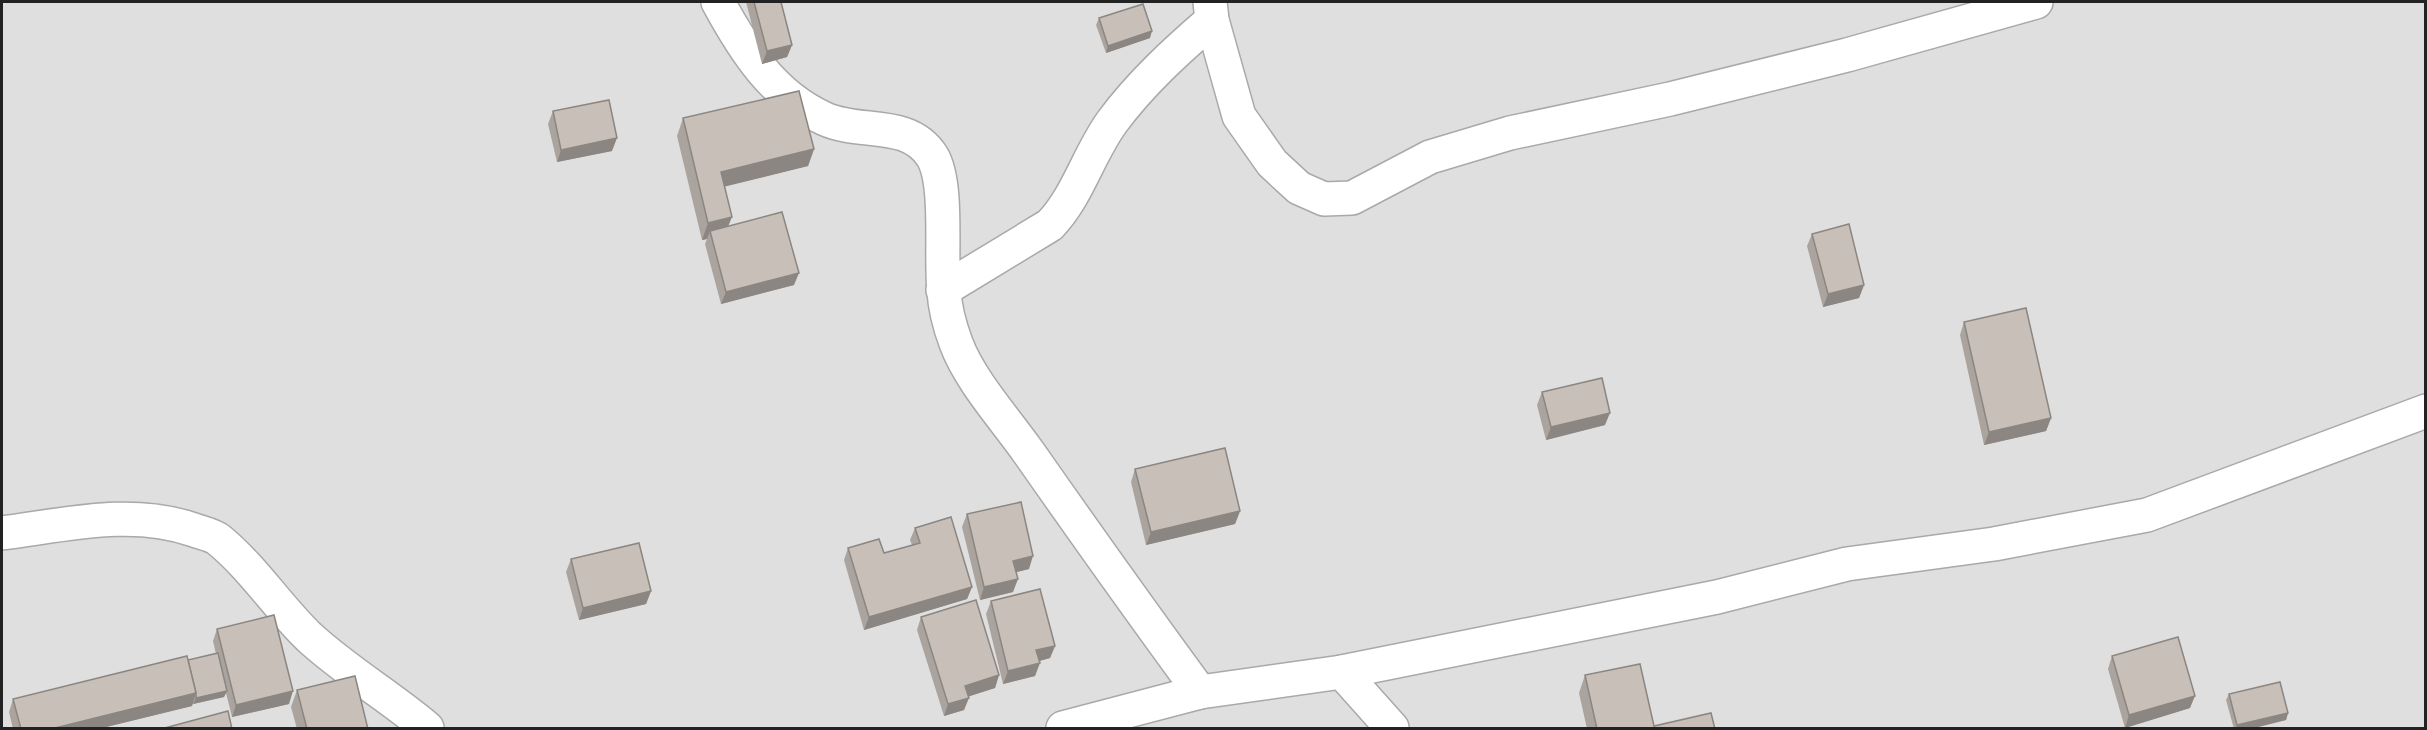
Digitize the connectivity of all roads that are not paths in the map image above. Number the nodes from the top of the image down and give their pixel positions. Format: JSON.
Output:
{"nodes":[{"id":1,"x":718,"y":2,"type":"edge"},
{"id":2,"x":2036,"y":2,"type":"edge"},
{"id":3,"x":1211,"y":11,"type":"edge"},
{"id":4,"x":944,"y":290,"type":"junction"},
{"id":5,"x":2426,"y":411,"type":"edge"},
{"id":6,"x":2,"y":533,"type":"edge"},
{"id":7,"x":1342,"y":672,"type":"junction"},
{"id":8,"x":1200,"y":692,"type":"junction"},
{"id":9,"x":427,"y":729,"type":"edge"},
{"id":10,"x":1064,"y":729,"type":"edge"},
{"id":11,"x":1392,"y":729,"type":"edge"}],
"edges":[{"from":1,"to":4,"type":"street"},
{"from":2,"to":3,"type":"street"},
{"from":3,"to":4,"type":"street"},
{"from":4,"to":8,"type":"street"},
{"from":5,"to":7,"type":"street"},
{"from":6,"to":9,"type":"street"},
{"from":7,"to":8,"type":"street"},
{"from":7,"to":11,"type":"street"},
{"from":8,"to":10,"type":"street"}]}
